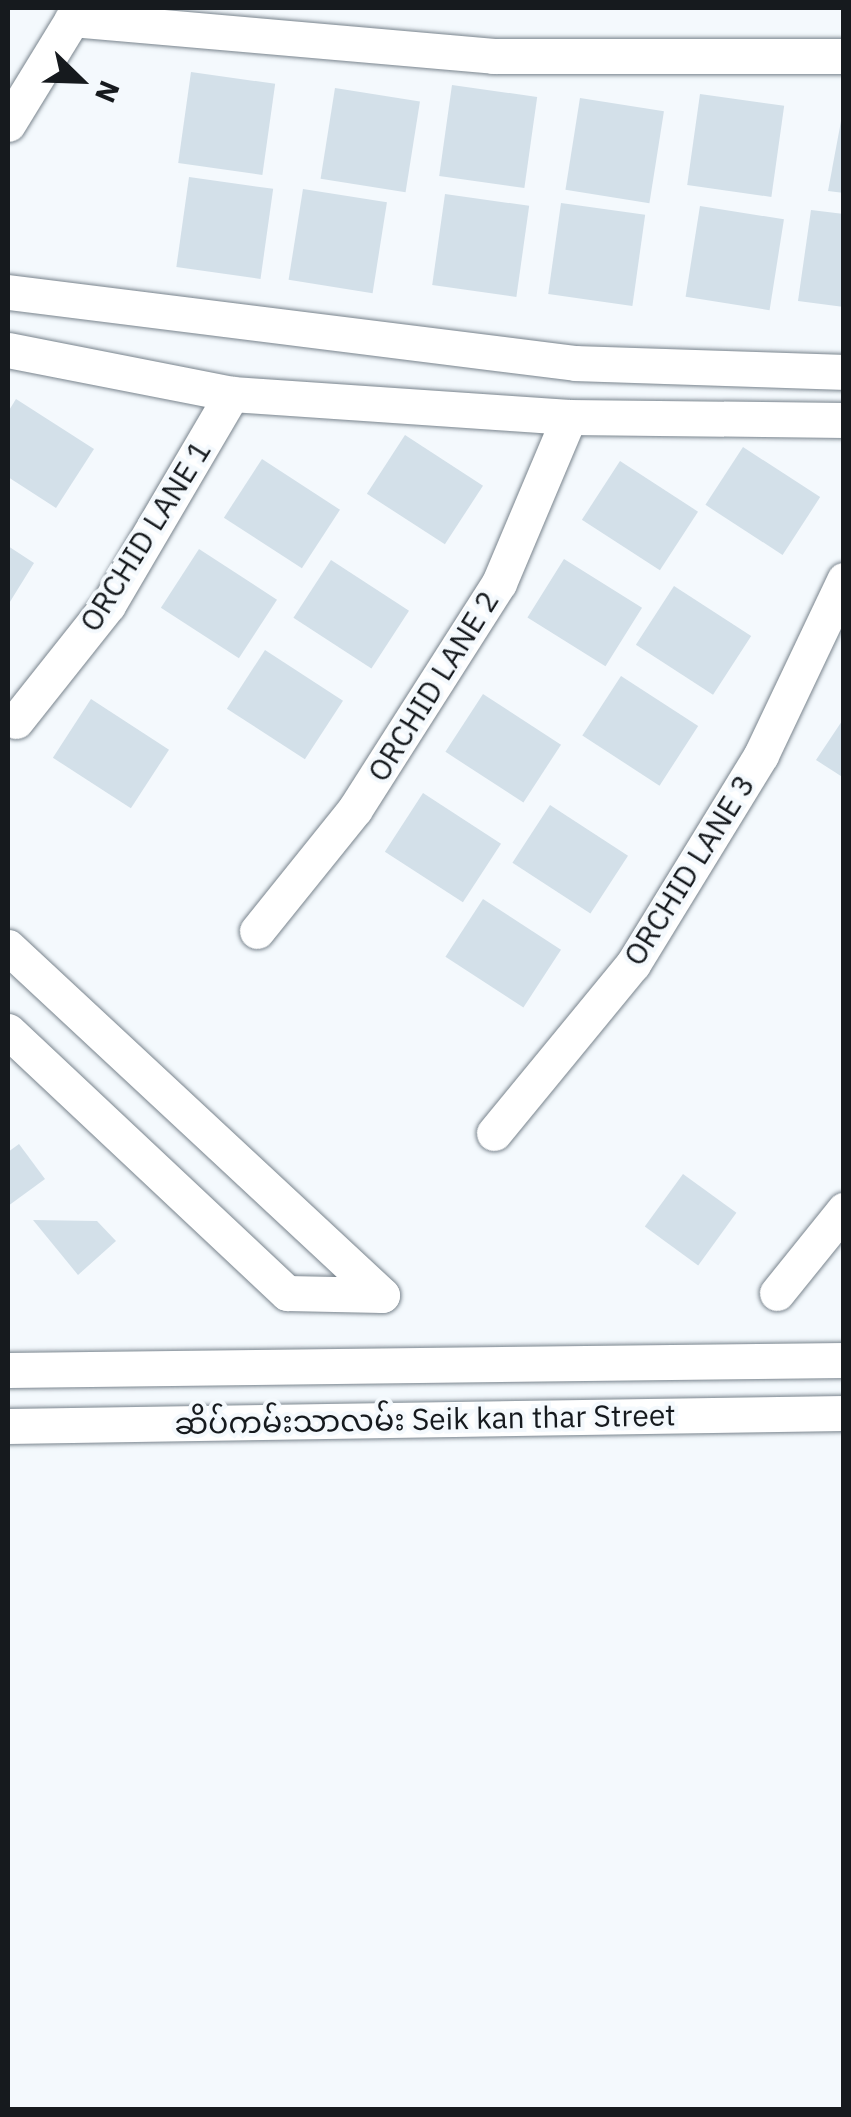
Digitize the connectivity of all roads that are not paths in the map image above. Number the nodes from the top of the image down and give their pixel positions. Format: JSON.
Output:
{"nodes":[{"id":1,"x":75,"y":13,"type":"edge"},
{"id":2,"x":844,"y":56,"type":"edge"},
{"id":3,"x":8,"y":124,"type":"edge"},
{"id":4,"x":8,"y":292,"type":"edge"},
{"id":5,"x":8,"y":350,"type":"edge"},
{"id":6,"x":844,"y":372,"type":"edge"},
{"id":7,"x":232,"y":394,"type":"junction"},
{"id":8,"x":569,"y":418,"type":"junction"},
{"id":9,"x":844,"y":420,"type":"edge"},
{"id":10,"x":844,"y":580,"type":"edge"},
{"id":11,"x":16,"y":721,"type":"dead end"},
{"id":12,"x":257,"y":931,"type":"dead end"},
{"id":13,"x":8,"y":947,"type":"edge"},
{"id":14,"x":8,"y":1031,"type":"edge"},
{"id":15,"x":494,"y":1134,"type":"dead end"},
{"id":16,"x":844,"y":1210,"type":"edge"},
{"id":17,"x":777,"y":1293,"type":"dead end"},
{"id":18,"x":844,"y":1360,"type":"edge"},
{"id":19,"x":8,"y":1370,"type":"edge"},
{"id":20,"x":844,"y":1413,"type":"edge"},
{"id":21,"x":8,"y":1426,"type":"edge"}],
"edges":[{"from":1,"to":2,"type":"street"},
{"from":1,"to":3,"type":"street"},
{"from":4,"to":6,"type":"street"},
{"from":5,"to":7,"type":"street"},
{"from":7,"to":8,"type":"street"},
{"from":7,"to":11,"type":"street","name":"ORCHID LANE 1"},
{"from":8,"to":9,"type":"street"},
{"from":8,"to":12,"type":"street","name":"ORCHID LANE 2"},
{"from":10,"to":15,"type":"street","name":"ORCHID LANE 3"},
{"from":13,"to":14,"type":"street"},
{"from":16,"to":17,"type":"street"},
{"from":18,"to":19,"type":"street","name":"ဆိပ်ကမ်းသာလမ်း Seik kan thar Street"},
{"from":20,"to":21,"type":"street","name":"ဆိပ်ကမ်းသာလမ်း Seik kan thar Street"}]}
